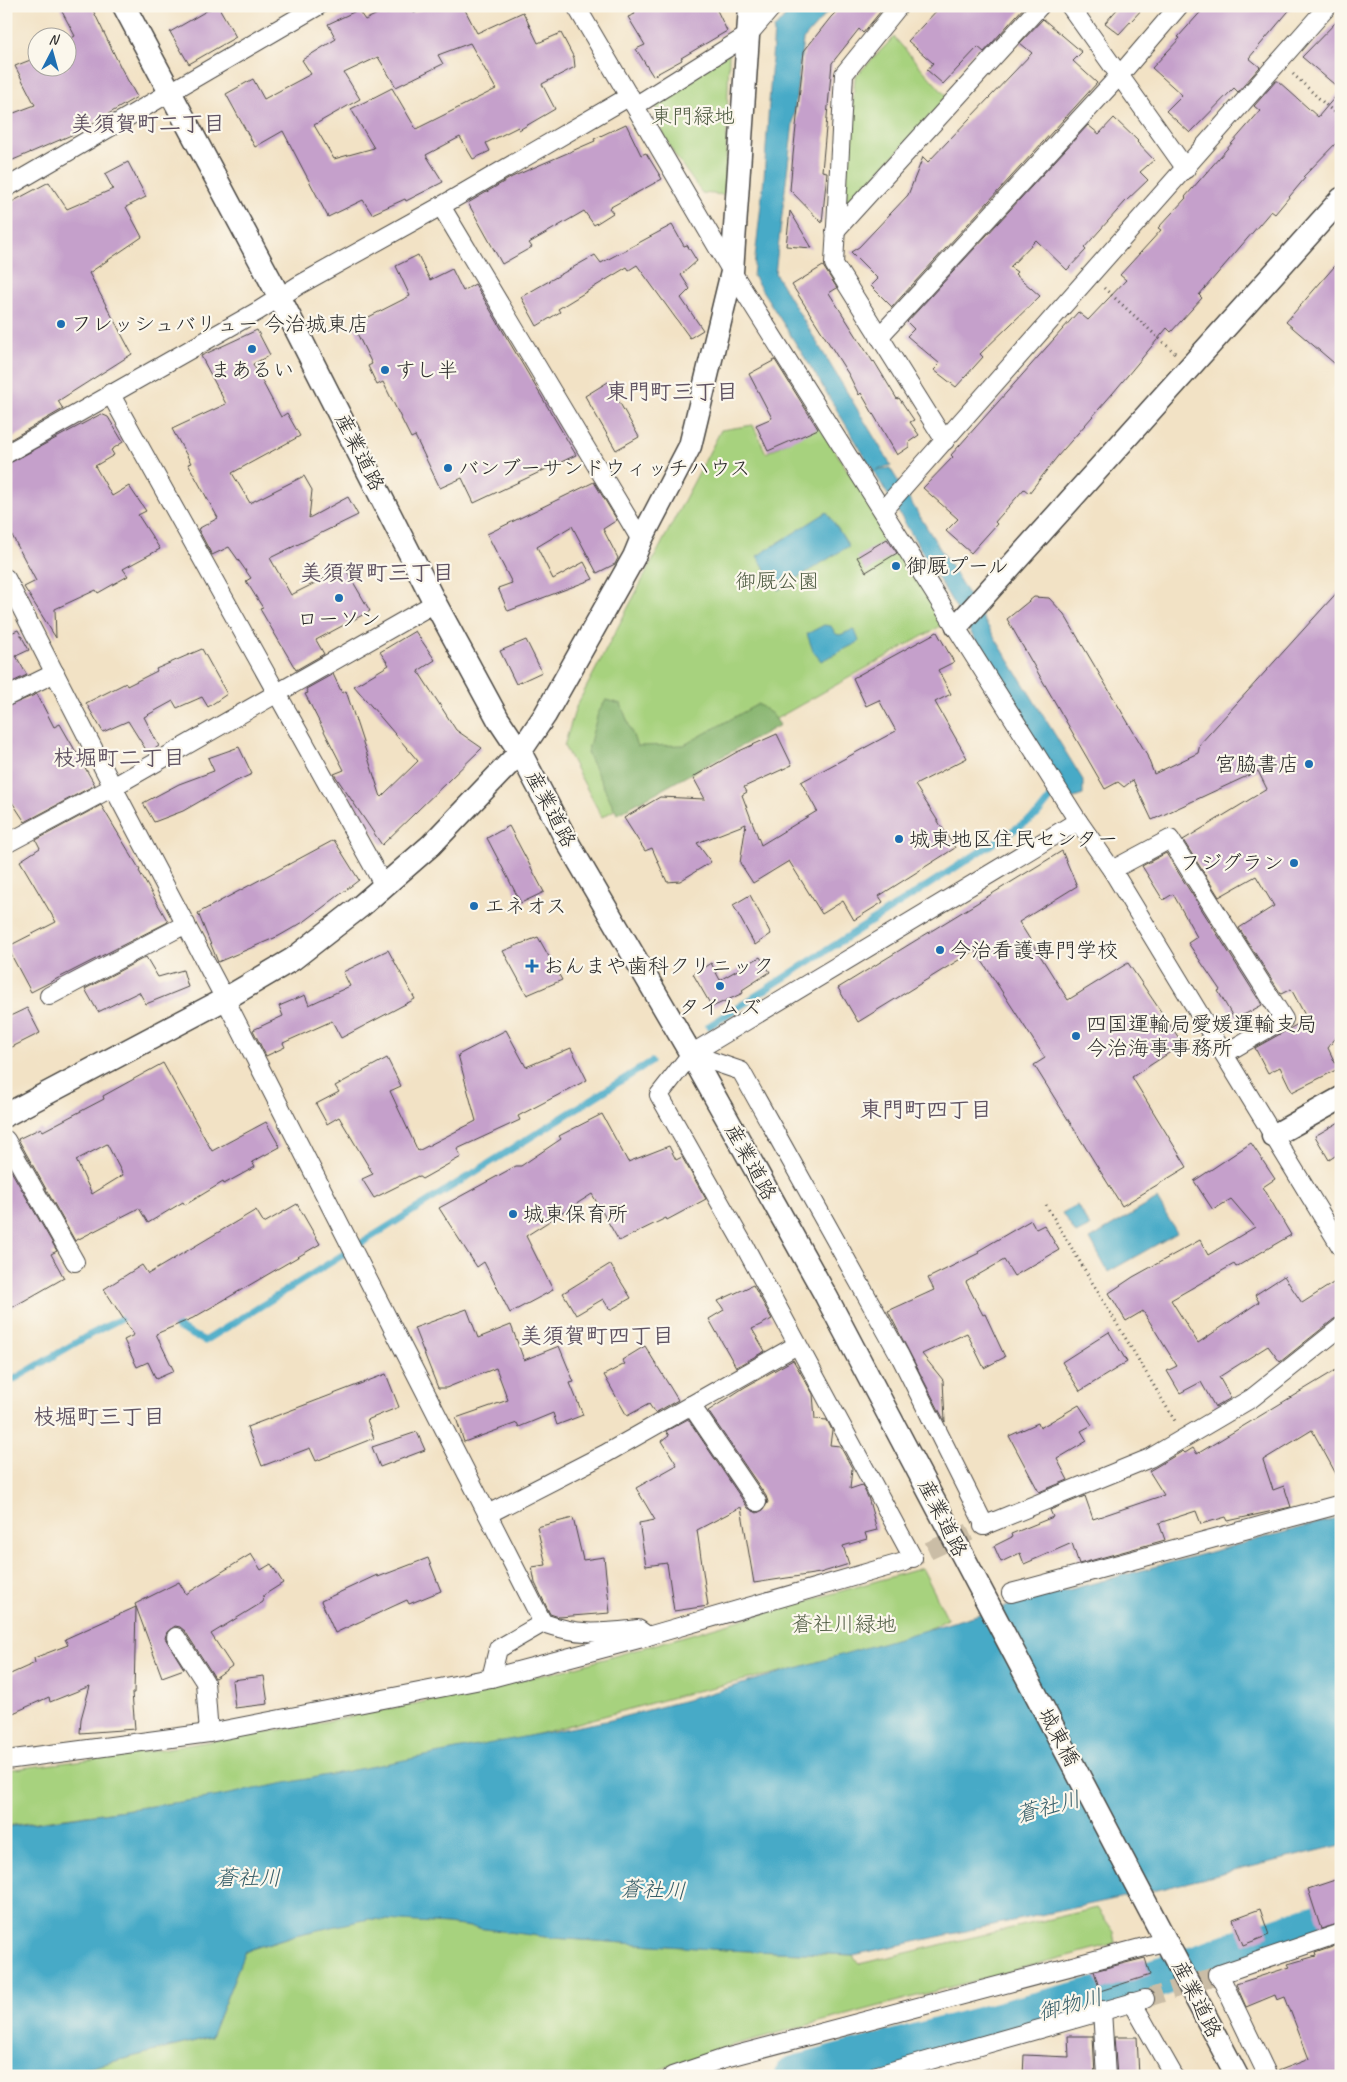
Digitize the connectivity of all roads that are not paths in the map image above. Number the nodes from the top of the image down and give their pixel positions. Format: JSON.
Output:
{"nodes":[{"id":1,"x":124,"y":6,"type":"edge"},
{"id":2,"x":318,"y":6,"type":"edge"},
{"id":3,"x":576,"y":6,"type":"edge"},
{"id":4,"x":750,"y":6,"type":"edge"},
{"id":5,"x":774,"y":6,"type":"edge"},
{"id":6,"x":899,"y":6,"type":"edge"},
{"id":7,"x":1040,"y":6,"type":"edge"},
{"id":8,"x":1070,"y":6,"type":"edge"},
{"id":9,"x":1179,"y":6,"type":"edge"},
{"id":10,"x":1328,"y":6,"type":"edge"},
{"id":11,"x":748,"y":35,"type":"junction"},
{"id":12,"x":1119,"y":76,"type":"junction"},
{"id":13,"x":170,"y":93,"type":"junction"},
{"id":14,"x":632,"y":101,"type":"junction"},
{"id":15,"x":1186,"y":169,"type":"junction"},
{"id":16,"x":6,"y":188,"type":"edge"},
{"id":17,"x":1341,"y":199,"type":"edge"},
{"id":18,"x":441,"y":206,"type":"junction"},
{"id":19,"x":835,"y":231,"type":"junction"},
{"id":20,"x":732,"y":272,"type":"junction"},
{"id":21,"x":280,"y":298,"type":"junction"},
{"id":22,"x":879,"y":336,"type":"junction"},
{"id":23,"x":110,"y":393,"type":"junction"},
{"id":24,"x":945,"y":441,"type":"junction"},
{"id":25,"x":6,"y":454,"type":"edge"},
{"id":26,"x":883,"y":510,"type":"junction"},
{"id":27,"x":641,"y":540,"type":"junction"},
{"id":28,"x":6,"y":578,"type":"edge"},
{"id":29,"x":435,"y":603,"type":"junction"},
{"id":30,"x":957,"y":626,"type":"junction"},
{"id":31,"x":55,"y":673,"type":"junction"},
{"id":32,"x":277,"y":694,"type":"junction"},
{"id":33,"x":6,"y":697,"type":"edge"},
{"id":34,"x":520,"y":752,"type":"junction"},
{"id":35,"x":113,"y":787,"type":"junction"},
{"id":36,"x":1078,"y":821,"type":"junction"},
{"id":37,"x":6,"y":844,"type":"edge"},
{"id":38,"x":1112,"y":870,"type":"junction"},
{"id":39,"x":384,"y":886,"type":"junction"},
{"id":40,"x":186,"y":924,"type":"junction"},
{"id":41,"x":49,"y":996,"type":"dead end"},
{"id":42,"x":226,"y":999,"type":"junction"},
{"id":43,"x":691,"y":1054,"type":"junction"},
{"id":44,"x":1224,"y":1054,"type":"junction"},
{"id":45,"x":1341,"y":1098,"type":"edge"},
{"id":46,"x":6,"y":1115,"type":"edge"},
{"id":47,"x":1273,"y":1136,"type":"junction"},
{"id":48,"x":6,"y":1140,"type":"edge"},
{"id":49,"x":1341,"y":1246,"type":"edge"},
{"id":50,"x":75,"y":1262,"type":"dead end"},
{"id":51,"x":1341,"y":1327,"type":"edge"},
{"id":52,"x":798,"y":1345,"type":"junction"},
{"id":53,"x":691,"y":1405,"type":"junction"},
{"id":54,"x":757,"y":1502,"type":"dead end"},
{"id":55,"x":1341,"y":1504,"type":"edge"},
{"id":56,"x":488,"y":1514,"type":"junction"},
{"id":57,"x":1011,"y":1592,"type":"dead end"},
{"id":58,"x":989,"y":1606,"type":"joint"},
{"id":59,"x":543,"y":1623,"type":"junction"},
{"id":60,"x":648,"y":1636,"type":"junction"},
{"id":61,"x":176,"y":1637,"type":"dead end"},
{"id":62,"x":491,"y":1678,"type":"junction"},
{"id":63,"x":209,"y":1733,"type":"junction"},
{"id":64,"x":6,"y":1760,"type":"edge"},
{"id":65,"x":1162,"y":1932,"type":"junction"},
{"id":66,"x":1341,"y":1933,"type":"edge"},
{"id":67,"x":1102,"y":2010,"type":"junction"},
{"id":68,"x":672,"y":2076,"type":"edge"},
{"id":69,"x":874,"y":2076,"type":"edge"},
{"id":70,"x":1106,"y":2076,"type":"edge"},
{"id":71,"x":1174,"y":2076,"type":"edge"},
{"id":72,"x":1237,"y":2076,"type":"edge"},
{"id":73,"x":1268,"y":2076,"type":"edge"}],
"edges":[{"from":1,"to":13,"type":"street","name":"産業道路"},
{"from":2,"to":13,"type":"street"},
{"from":3,"to":14,"type":"street"},
{"from":4,"to":11,"type":"street"},
{"from":5,"to":11,"type":"street"},
{"from":6,"to":19,"type":"street"},
{"from":7,"to":19,"type":"street"},
{"from":8,"to":12,"type":"street"},
{"from":9,"to":12,"type":"street"},
{"from":10,"to":15,"type":"street"},
{"from":11,"to":14,"type":"street"},
{"from":11,"to":20,"type":"street"},
{"from":12,"to":15,"type":"street"},
{"from":12,"to":22,"type":"street"},
{"from":13,"to":16,"type":"street"},
{"from":13,"to":21,"type":"street","name":"産業道路"},
{"from":14,"to":18,"type":"street"},
{"from":14,"to":20,"type":"street"},
{"from":15,"to":24,"type":"street"},
{"from":17,"to":30,"type":"street"},
{"from":18,"to":21,"type":"street"},
{"from":18,"to":27,"type":"street"},
{"from":19,"to":22,"type":"street"},
{"from":20,"to":26,"type":"street"},
{"from":20,"to":27,"type":"street"},
{"from":21,"to":23,"type":"street"},
{"from":21,"to":29,"type":"street","name":"産業道路"},
{"from":22,"to":24,"type":"street"},
{"from":23,"to":25,"type":"street"},
{"from":23,"to":32,"type":"street"},
{"from":24,"to":26,"type":"street"},
{"from":26,"to":30,"type":"street"},
{"from":27,"to":34,"type":"street"},
{"from":28,"to":31,"type":"street"},
{"from":29,"to":32,"type":"street"},
{"from":29,"to":34,"type":"street","name":"産業道路"},
{"from":30,"to":36,"type":"street"},
{"from":31,"to":33,"type":"street"},
{"from":31,"to":35,"type":"street"},
{"from":32,"to":35,"type":"street"},
{"from":32,"to":39,"type":"street"},
{"from":34,"to":39,"type":"street"},
{"from":34,"to":43,"type":"street","name":"産業道路"},
{"from":35,"to":37,"type":"street"},
{"from":35,"to":40,"type":"street"},
{"from":36,"to":38,"type":"street"},
{"from":36,"to":43,"type":"street"},
{"from":38,"to":44,"type":"street"},
{"from":38,"to":44,"type":"street"},
{"from":39,"to":42,"type":"street"},
{"from":40,"to":41,"type":"street"},
{"from":40,"to":42,"type":"street"},
{"from":42,"to":46,"type":"street"},
{"from":42,"to":56,"type":"street"},
{"from":43,"to":51,"type":"street"},
{"from":43,"to":52,"type":"street"},
{"from":43,"to":58,"type":"street","name":"産業道路"},
{"from":44,"to":47,"type":"street"},
{"from":45,"to":47,"type":"street"},
{"from":47,"to":49,"type":"street"},
{"from":48,"to":50,"type":"street"},
{"from":52,"to":53,"type":"street"},
{"from":52,"to":60,"type":"street"},
{"from":53,"to":54,"type":"street"},
{"from":53,"to":56,"type":"street"},
{"from":55,"to":57,"type":"street"},
{"from":56,"to":59,"type":"street"},
{"from":58,"to":65,"type":"street","name":"城東橋"},
{"from":59,"to":60,"type":"street"},
{"from":59,"to":62,"type":"street"},
{"from":60,"to":62,"type":"street"},
{"from":61,"to":63,"type":"street"},
{"from":62,"to":63,"type":"street"},
{"from":63,"to":64,"type":"street"},
{"from":65,"to":68,"type":"street"},
{"from":65,"to":72,"type":"street","name":"産業道路"},
{"from":66,"to":73,"type":"street"},
{"from":67,"to":69,"type":"street"},
{"from":67,"to":70,"type":"street"},
{"from":67,"to":71,"type":"street"}]}
